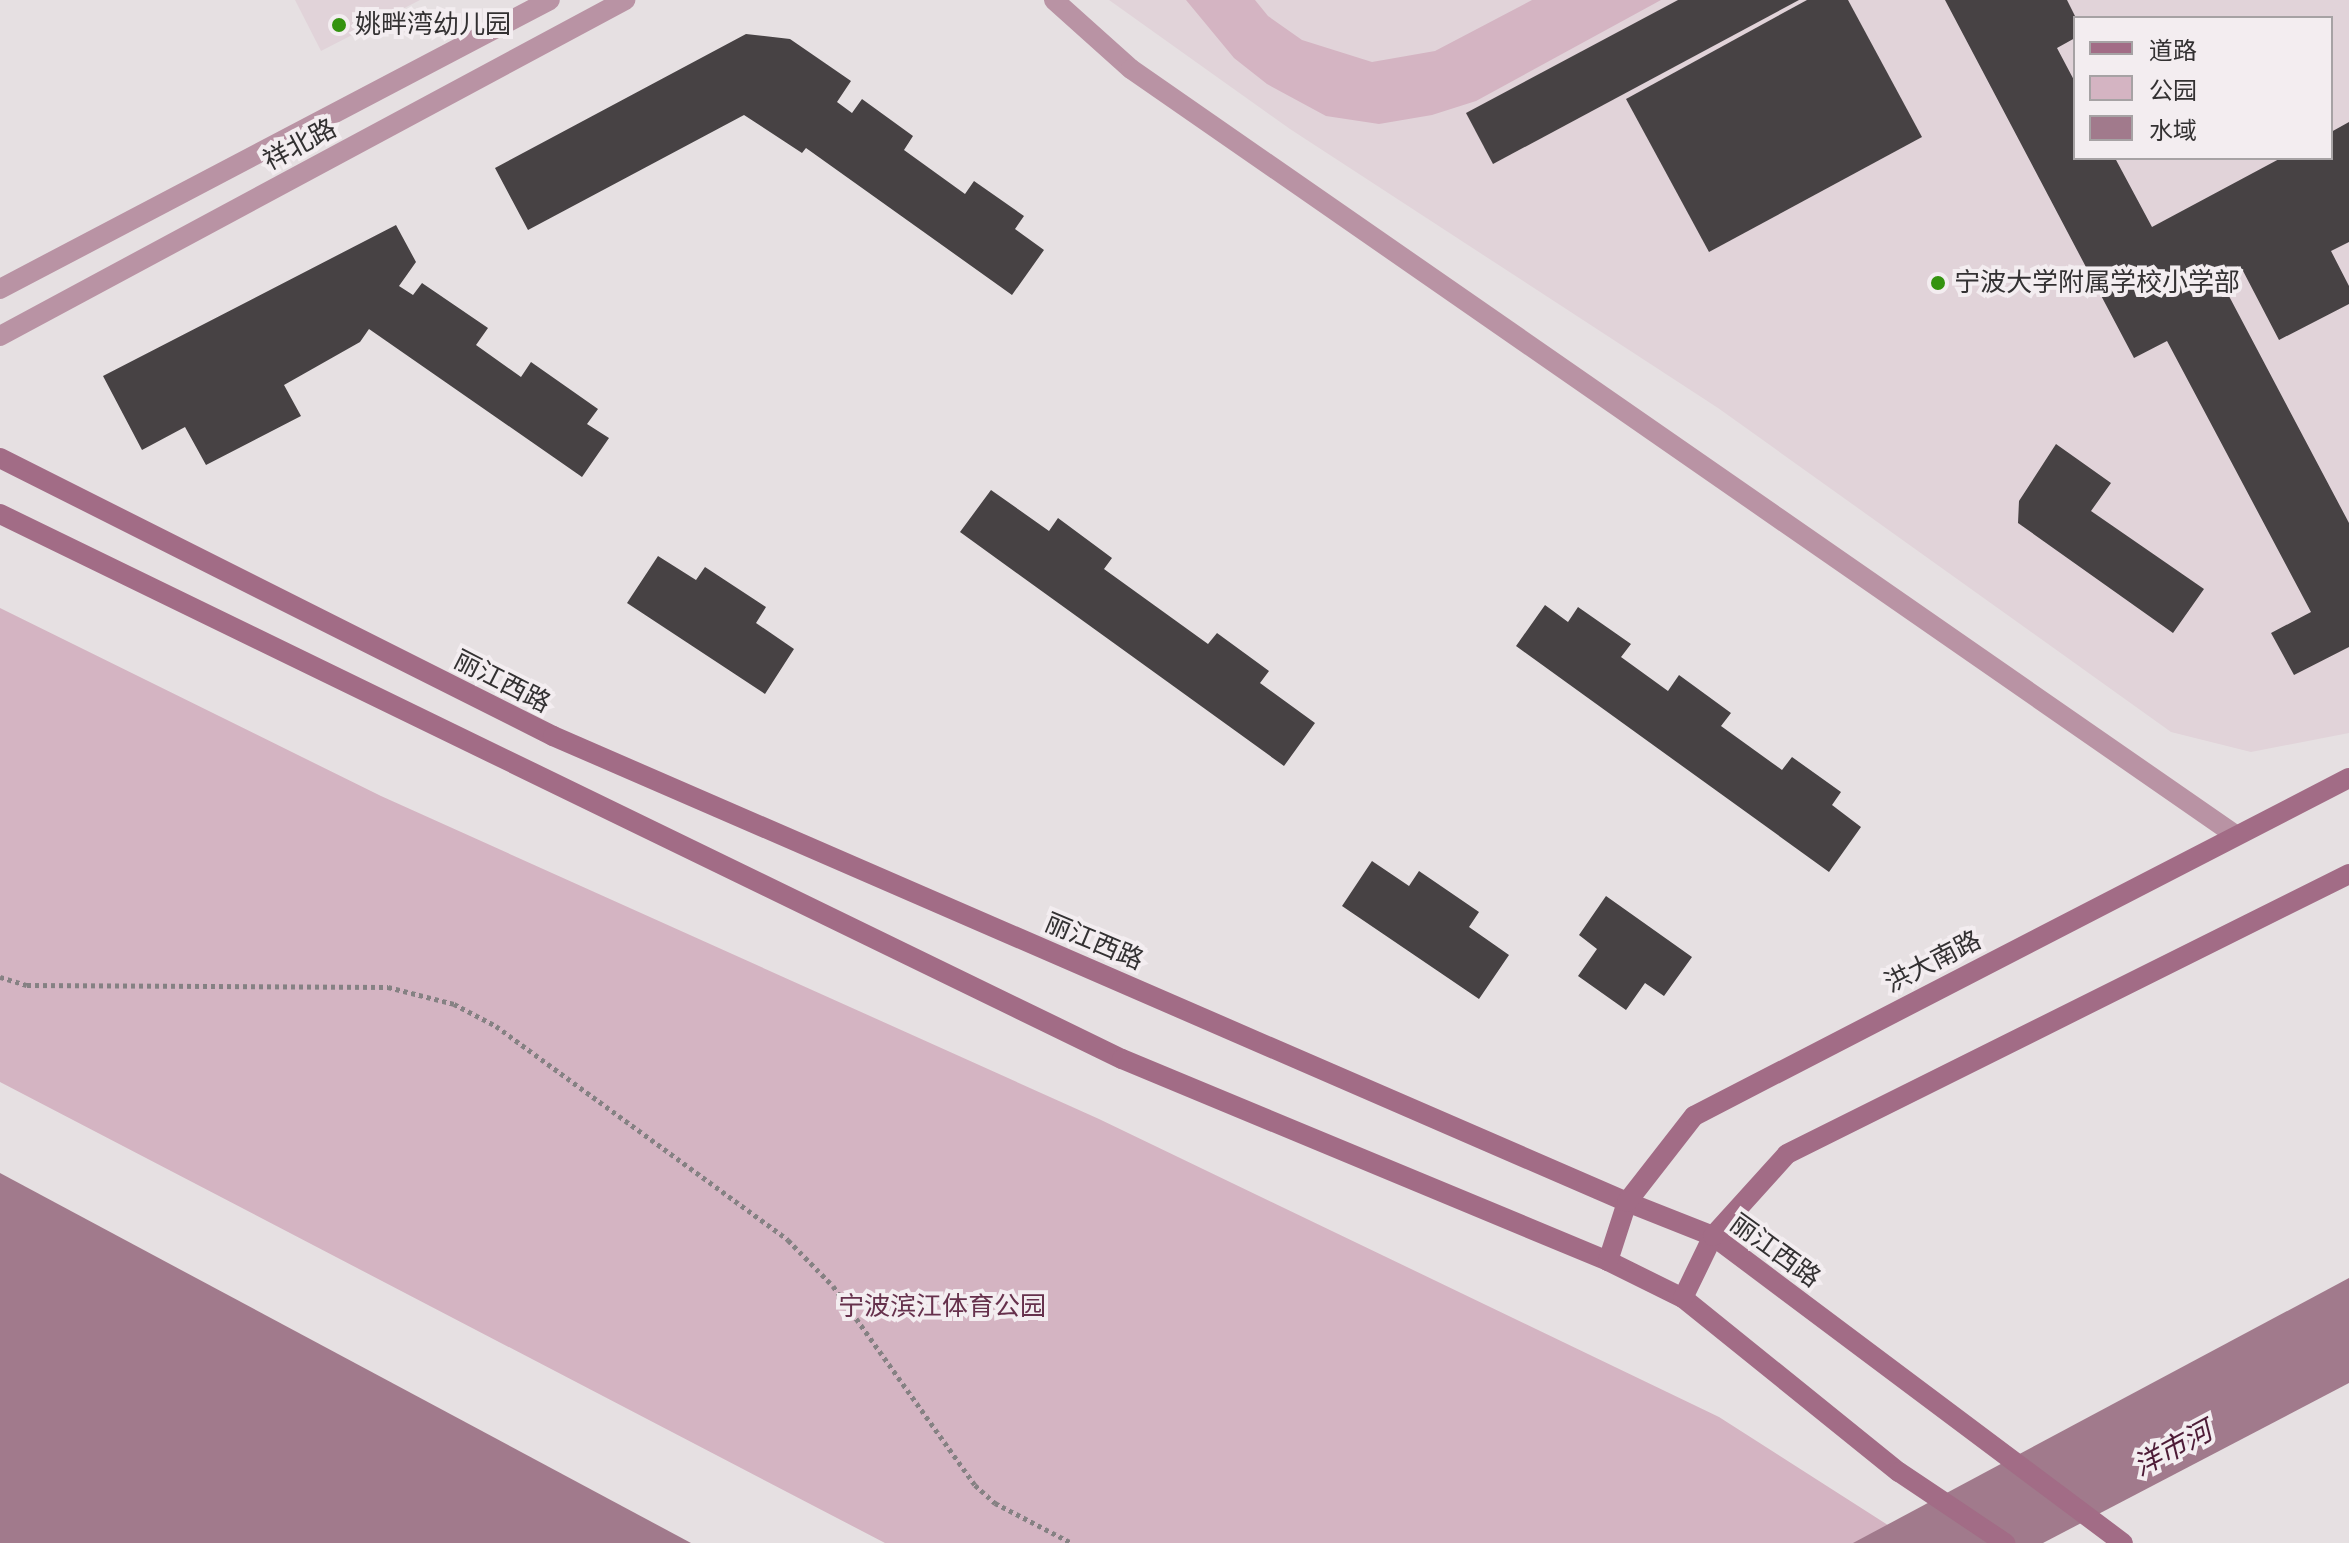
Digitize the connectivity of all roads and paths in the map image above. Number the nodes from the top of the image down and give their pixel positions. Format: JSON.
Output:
{"nodes":[{"id":1,"x":550,"y":0,"type":"edge"},
{"id":2,"x":625,"y":0,"type":"edge"},
{"id":3,"x":1054,"y":0,"type":"edge"},
{"id":4,"x":0,"y":289,"type":"edge"},
{"id":5,"x":0,"y":336,"type":"edge"},
{"id":6,"x":0,"y":458,"type":"edge"},
{"id":7,"x":0,"y":514,"type":"edge"},
{"id":8,"x":2349,"y":778,"type":"edge"},
{"id":9,"x":2235,"y":835,"type":"junction"},
{"id":10,"x":2349,"y":874,"type":"edge"},
{"id":11,"x":0,"y":977,"type":"edge"},
{"id":12,"x":1627,"y":1202,"type":"junction"},
{"id":13,"x":1713,"y":1236,"type":"junction"},
{"id":14,"x":1608,"y":1261,"type":"junction"},
{"id":15,"x":1683,"y":1298,"type":"junction"},
{"id":16,"x":1072,"y":1543,"type":"edge"},
{"id":17,"x":2005,"y":1543,"type":"edge"},
{"id":18,"x":2123,"y":1543,"type":"edge"}],
"edges":[{"from":1,"to":4,"type":"street","name":"祥北路"},
{"from":2,"to":5,"type":"street","name":"祥北路"},
{"from":3,"to":9,"type":"street"},
{"from":6,"to":12,"type":"main road","name":"丽江西路"},
{"from":7,"to":14,"type":"main road"},
{"from":8,"to":9,"type":"main road","name":"洪大南路"},
{"from":9,"to":12,"type":"main road","name":"洪大南路"},
{"from":10,"to":13,"type":"main road"},
{"from":11,"to":16,"type":"path"},
{"from":12,"to":13,"type":"main road","name":"丽江西路"},
{"from":12,"to":14,"type":"main road","name":"洪大南路"},
{"from":13,"to":15,"type":"main road"},
{"from":13,"to":18,"type":"main road","name":"丽江西路"},
{"from":14,"to":15,"type":"main road"},
{"from":15,"to":17,"type":"main road"}]}
